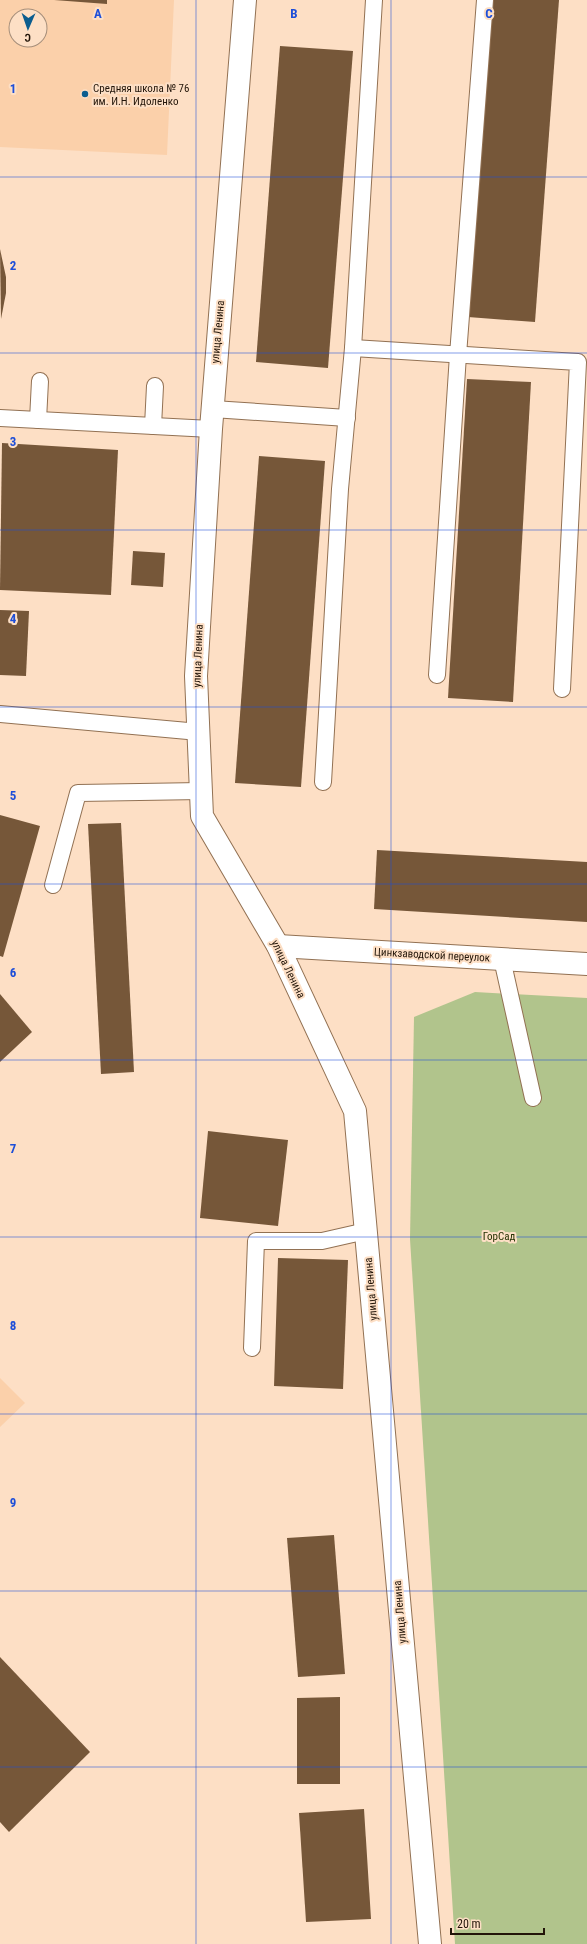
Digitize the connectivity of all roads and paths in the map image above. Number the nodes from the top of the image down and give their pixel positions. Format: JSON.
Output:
{"nodes":[{"id":1,"x":245,"y":0,"type":"edge"},
{"id":2,"x":374,"y":0,"type":"edge"},
{"id":3,"x":485,"y":0,"type":"edge"},
{"id":4,"x":353,"y":348,"type":"junction"},
{"id":5,"x":458,"y":354,"type":"junction"},
{"id":6,"x":40,"y":381,"type":"dead end"},
{"id":7,"x":155,"y":386,"type":"dead end"},
{"id":8,"x":0,"y":418,"type":"edge"},
{"id":9,"x":347,"y":418,"type":"junction"},
{"id":10,"x":212,"y":419,"type":"junction"},
{"id":11,"x":38,"y":420,"type":"junction"},
{"id":12,"x":153,"y":426,"type":"junction"},
{"id":13,"x":437,"y":675,"type":"dead end"},
{"id":14,"x":562,"y":689,"type":"dead end"},
{"id":15,"x":0,"y":714,"type":"edge"},
{"id":16,"x":199,"y":732,"type":"junction"},
{"id":17,"x":323,"y":782,"type":"dead end"},
{"id":18,"x":201,"y":791,"type":"junction"},
{"id":19,"x":54,"y":885,"type":"dead end"},
{"id":20,"x":278,"y":946,"type":"junction"},
{"id":21,"x":502,"y":959,"type":"junction"},
{"id":22,"x":587,"y":964,"type":"edge"},
{"id":23,"x":533,"y":1098,"type":"dead end"},
{"id":24,"x":366,"y":1231,"type":"junction"},
{"id":25,"x":252,"y":1348,"type":"dead end"},
{"id":26,"x":430,"y":1944,"type":"edge"}],
"edges":[{"from":1,"to":10,"type":"street","name":"улица Ленина"},
{"from":2,"to":4,"type":"lane"},
{"from":3,"to":5,"type":"lane"},
{"from":4,"to":5,"type":"lane"},
{"from":4,"to":9,"type":"lane"},
{"from":5,"to":13,"type":"lane"},
{"from":5,"to":14,"type":"lane"},
{"from":6,"to":11,"type":"lane"},
{"from":7,"to":12,"type":"lane"},
{"from":8,"to":11,"type":"lane"},
{"from":9,"to":10,"type":"lane"},
{"from":9,"to":17,"type":"lane"},
{"from":10,"to":12,"type":"lane"},
{"from":10,"to":16,"type":"street","name":"улица Ленина"},
{"from":11,"to":12,"type":"lane"},
{"from":15,"to":16,"type":"lane"},
{"from":16,"to":18,"type":"street","name":"улица Ленина"},
{"from":18,"to":19,"type":"lane"},
{"from":18,"to":20,"type":"street","name":"улица Ленина"},
{"from":20,"to":21,"type":"street","name":"Цинкзаводской переулок"},
{"from":20,"to":24,"type":"street","name":"улица Ленина"},
{"from":21,"to":22,"type":"street","name":"Цинкзаводской переулок"},
{"from":21,"to":23,"type":"lane"},
{"from":24,"to":25,"type":"lane"},
{"from":24,"to":26,"type":"street","name":"улица Ленина"}]}
